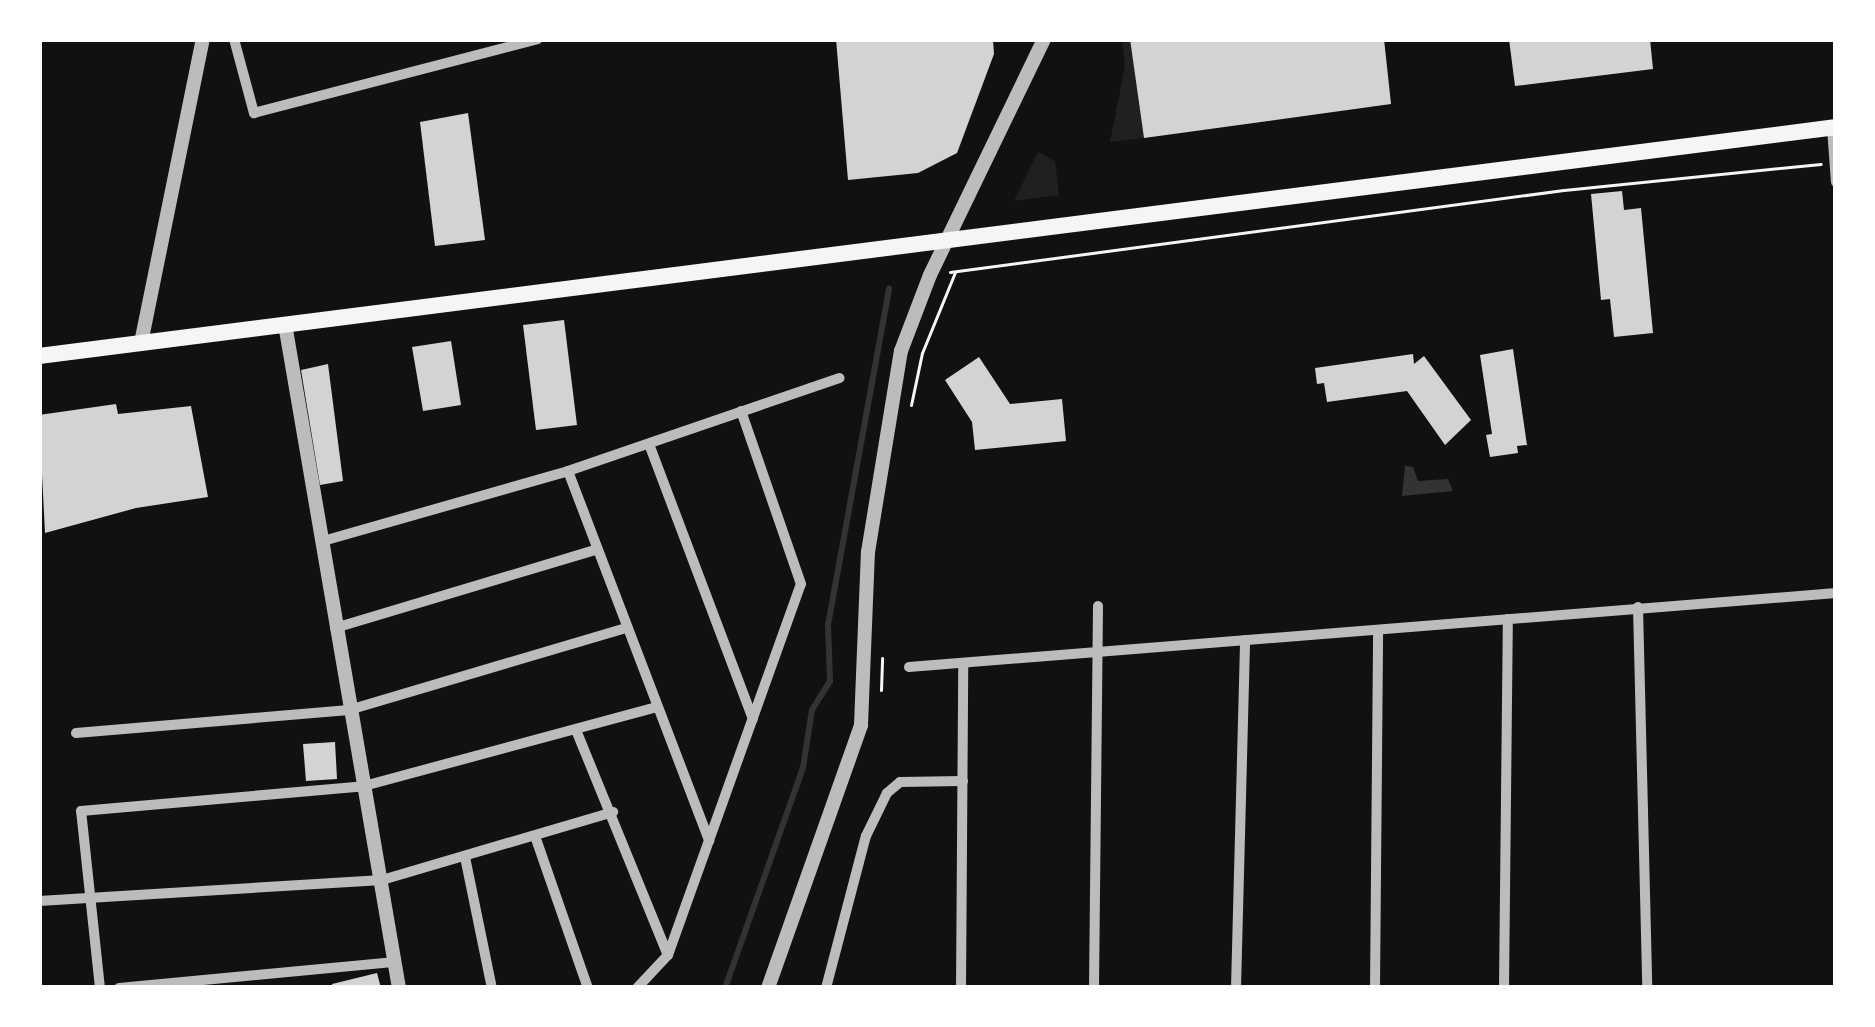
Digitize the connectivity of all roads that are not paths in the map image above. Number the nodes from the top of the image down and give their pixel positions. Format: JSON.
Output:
{"nodes":[{"id":1,"x":203,"y":39,"type":"edge"},
{"id":2,"x":234,"y":39,"type":"edge"},
{"id":3,"x":538,"y":39,"type":"edge"},
{"id":4,"x":1044,"y":39,"type":"edge"},
{"id":5,"x":1834,"y":127,"type":"edge"},
{"id":6,"x":1834,"y":163,"type":"edge"},
{"id":7,"x":1836,"y":182,"type":"edge"},
{"id":8,"x":940,"y":242,"type":"junction"},
{"id":9,"x":284,"y":324,"type":"junction"},
{"id":10,"x":141,"y":343,"type":"junction"},
{"id":11,"x":39,"y":356,"type":"edge"},
{"id":12,"x":839,"y":377,"type":"dead end"},
{"id":13,"x":741,"y":411,"type":"junction"},
{"id":14,"x":649,"y":444,"type":"junction"},
{"id":15,"x":568,"y":471,"type":"junction"},
{"id":16,"x":322,"y":541,"type":"junction"},
{"id":17,"x":595,"y":550,"type":"junction"},
{"id":18,"x":1836,"y":593,"type":"edge"},
{"id":19,"x":1098,"y":605,"type":"dead end"},
{"id":20,"x":1638,"y":607,"type":"junction"},
{"id":21,"x":1508,"y":619,"type":"junction"},
{"id":22,"x":335,"y":628,"type":"junction"},
{"id":23,"x":625,"y":628,"type":"junction"},
{"id":24,"x":1378,"y":630,"type":"junction"},
{"id":25,"x":1245,"y":640,"type":"junction"},
{"id":26,"x":1096,"y":654,"type":"junction"},
{"id":27,"x":963,"y":663,"type":"junction"},
{"id":28,"x":909,"y":667,"type":"dead end"},
{"id":29,"x":656,"y":707,"type":"junction"},
{"id":30,"x":349,"y":710,"type":"junction"},
{"id":31,"x":752,"y":719,"type":"junction"},
{"id":32,"x":576,"y":730,"type":"junction"},
{"id":33,"x":76,"y":733,"type":"dead end"},
{"id":34,"x":963,"y":781,"type":"junction"},
{"id":35,"x":364,"y":786,"type":"junction"},
{"id":36,"x":613,"y":812,"type":"junction"},
{"id":37,"x":535,"y":836,"type":"junction"},
{"id":38,"x":710,"y":841,"type":"junction"},
{"id":39,"x":465,"y":857,"type":"junction"},
{"id":40,"x":382,"y":880,"type":"junction"},
{"id":41,"x":87,"y":898,"type":"junction"},
{"id":42,"x":39,"y":901,"type":"edge"},
{"id":43,"x":668,"y":955,"type":"junction"},
{"id":44,"x":393,"y":962,"type":"junction"},
{"id":45,"x":295,"y":974,"type":"junction"},
{"id":46,"x":200,"y":985,"type":"edge"},
{"id":47,"x":100,"y":988,"type":"edge"},
{"id":48,"x":119,"y":988,"type":"edge"},
{"id":49,"x":298,"y":988,"type":"edge"},
{"id":50,"x":399,"y":988,"type":"edge"},
{"id":51,"x":492,"y":988,"type":"edge"},
{"id":52,"x":587,"y":988,"type":"edge"},
{"id":53,"x":637,"y":988,"type":"edge"},
{"id":54,"x":768,"y":988,"type":"edge"},
{"id":55,"x":826,"y":988,"type":"edge"},
{"id":56,"x":961,"y":988,"type":"edge"},
{"id":57,"x":1094,"y":988,"type":"edge"},
{"id":58,"x":1236,"y":988,"type":"edge"},
{"id":59,"x":1375,"y":988,"type":"edge"},
{"id":60,"x":1504,"y":988,"type":"edge"},
{"id":61,"x":1647,"y":988,"type":"edge"}],
"edges":[{"from":1,"to":10,"type":"street"},
{"from":2,"to":3,"type":"street"},
{"from":4,"to":8,"type":"street"},
{"from":5,"to":6,"type":"street"},
{"from":5,"to":8,"type":"main road"},
{"from":6,"to":7,"type":"street"},
{"from":8,"to":9,"type":"main road"},
{"from":8,"to":54,"type":"street"},
{"from":9,"to":10,"type":"main road"},
{"from":9,"to":16,"type":"street"},
{"from":10,"to":11,"type":"main road"},
{"from":12,"to":13,"type":"street"},
{"from":13,"to":14,"type":"street"},
{"from":13,"to":31,"type":"street"},
{"from":14,"to":15,"type":"street"},
{"from":14,"to":31,"type":"street"},
{"from":15,"to":16,"type":"street"},
{"from":15,"to":17,"type":"street"},
{"from":16,"to":22,"type":"street"},
{"from":17,"to":22,"type":"street"},
{"from":17,"to":23,"type":"street"},
{"from":18,"to":20,"type":"street"},
{"from":19,"to":26,"type":"street"},
{"from":20,"to":21,"type":"street"},
{"from":20,"to":61,"type":"street"},
{"from":21,"to":24,"type":"street"},
{"from":21,"to":60,"type":"street"},
{"from":22,"to":30,"type":"street"},
{"from":23,"to":29,"type":"street"},
{"from":23,"to":30,"type":"street"},
{"from":24,"to":25,"type":"street"},
{"from":24,"to":59,"type":"street"},
{"from":25,"to":26,"type":"street"},
{"from":25,"to":58,"type":"street"},
{"from":26,"to":27,"type":"street"},
{"from":26,"to":57,"type":"street"},
{"from":27,"to":28,"type":"street"},
{"from":27,"to":34,"type":"street"},
{"from":29,"to":32,"type":"street"},
{"from":29,"to":38,"type":"street"},
{"from":30,"to":33,"type":"street"},
{"from":30,"to":35,"type":"street"},
{"from":31,"to":38,"type":"street"},
{"from":32,"to":35,"type":"street"},
{"from":32,"to":36,"type":"street"},
{"from":34,"to":55,"type":"street"},
{"from":34,"to":56,"type":"street"},
{"from":35,"to":40,"type":"street"},
{"from":35,"to":41,"type":"street"},
{"from":36,"to":37,"type":"street"},
{"from":36,"to":43,"type":"street"},
{"from":37,"to":39,"type":"street"},
{"from":37,"to":52,"type":"street"},
{"from":38,"to":43,"type":"street"},
{"from":39,"to":40,"type":"street"},
{"from":39,"to":51,"type":"street"},
{"from":40,"to":41,"type":"street"},
{"from":40,"to":44,"type":"street"},
{"from":41,"to":42,"type":"street"},
{"from":41,"to":47,"type":"street"},
{"from":43,"to":53,"type":"street"},
{"from":44,"to":45,"type":"street"},
{"from":44,"to":50,"type":"street"},
{"from":45,"to":46,"type":"street"},
{"from":45,"to":49,"type":"street"},
{"from":46,"to":48,"type":"street"}]}
